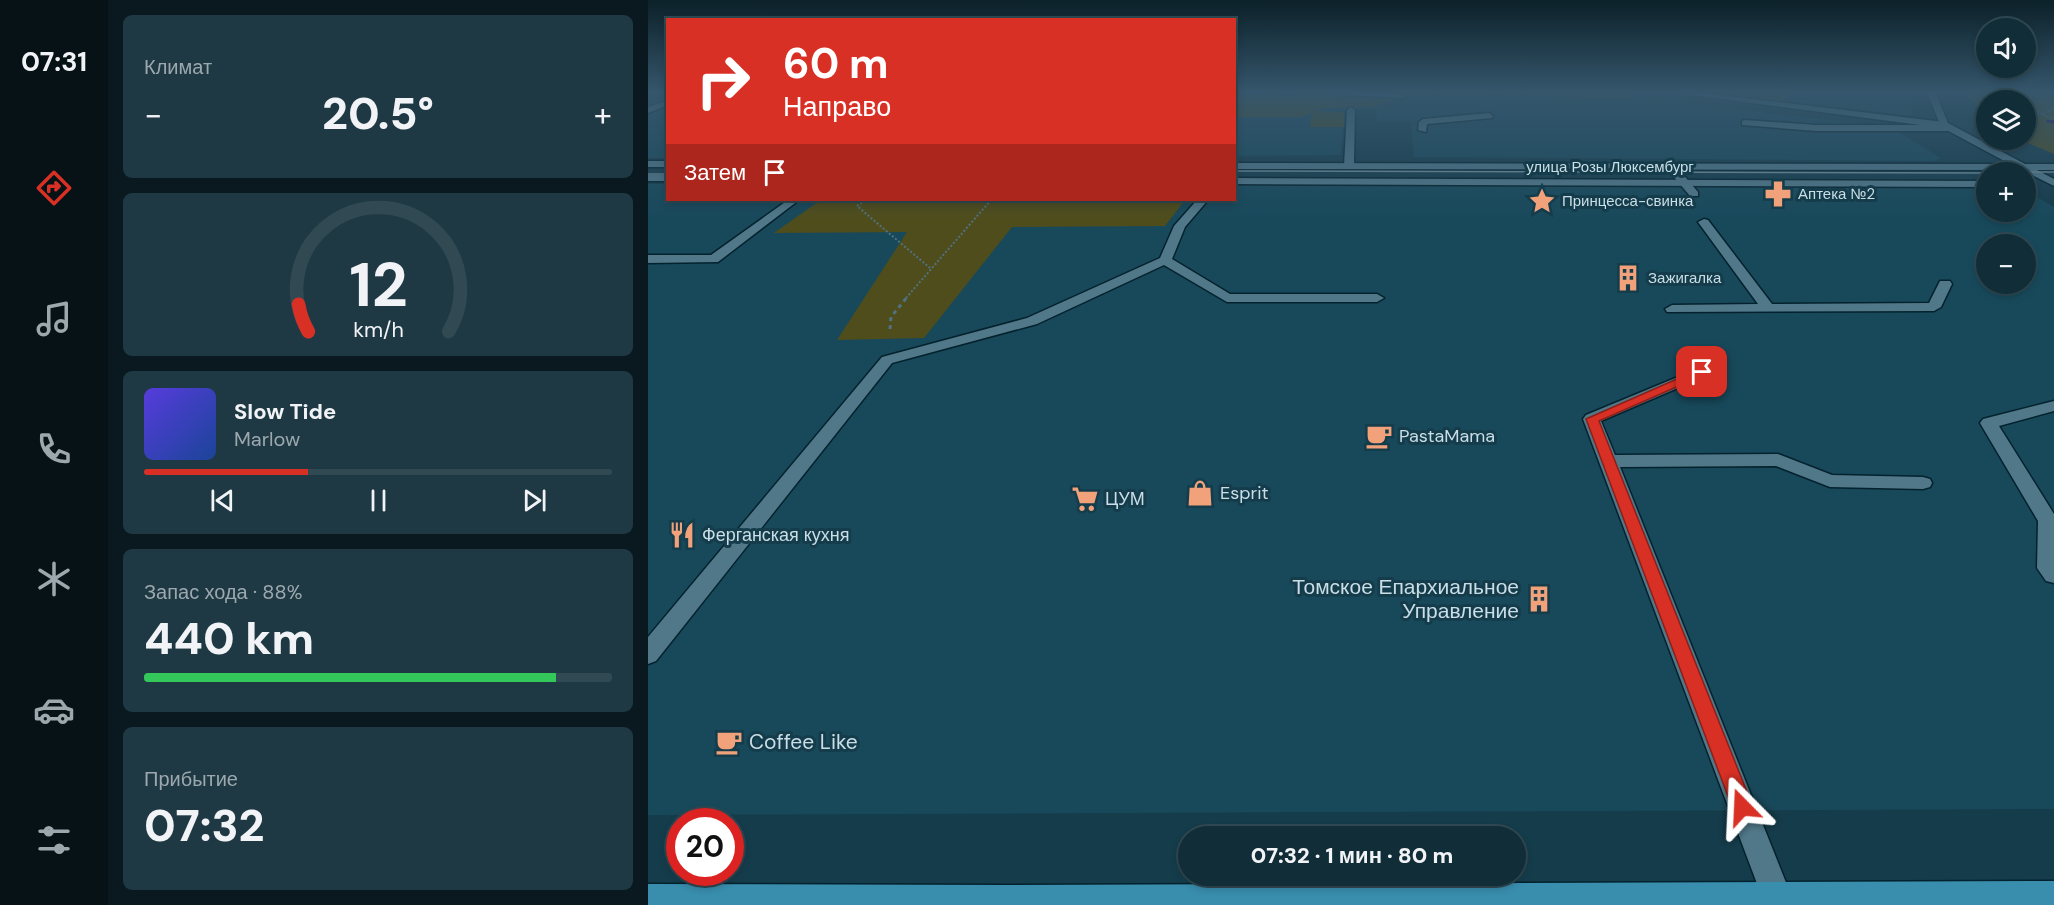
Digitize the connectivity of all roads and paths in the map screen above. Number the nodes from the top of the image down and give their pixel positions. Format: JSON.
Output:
{"nodes":[{"id":1,"x":1350,"y":134,"type":"edge"},
{"id":2,"x":1963,"y":134,"type":"edge"},
{"id":3,"x":2015,"y":162,"type":"edge"},
{"id":4,"x":648,"y":164,"type":"edge"},
{"id":5,"x":666,"y":164,"type":"edge"},
{"id":6,"x":1236,"y":166,"type":"edge"},
{"id":7,"x":1349,"y":166,"type":"junction"},
{"id":8,"x":1671,"y":167,"type":"junction"},
{"id":9,"x":1976,"y":167,"type":"edge"},
{"id":10,"x":2036,"y":167,"type":"edge"},
{"id":11,"x":2054,"y":167,"type":"edge"},
{"id":12,"x":2036,"y":173,"type":"edge"},
{"id":13,"x":648,"y":178,"type":"edge"},
{"id":14,"x":666,"y":178,"type":"edge"},
{"id":15,"x":1236,"y":181,"type":"edge"},
{"id":16,"x":1683,"y":182,"type":"junction"},
{"id":17,"x":2036,"y":183,"type":"edge"},
{"id":18,"x":2054,"y":183,"type":"edge"},
{"id":19,"x":1976,"y":184,"type":"edge"},
{"id":20,"x":1694,"y":194,"type":"dead end"},
{"id":21,"x":793,"y":201,"type":"edge"},
{"id":22,"x":864,"y":201,"type":"edge"},
{"id":23,"x":990,"y":201,"type":"edge"},
{"id":24,"x":1202,"y":201,"type":"edge"},
{"id":25,"x":1704,"y":222,"type":"dead end"},
{"id":26,"x":648,"y":259,"type":"edge"},
{"id":27,"x":1165,"y":260,"type":"junction"},
{"id":28,"x":930,"y":268,"type":"junction"},
{"id":29,"x":1945,"y":284,"type":"dead end"},
{"id":30,"x":1377,"y":298,"type":"dead end"},
{"id":31,"x":1672,"y":309,"type":"dead end"},
{"id":32,"x":1768,"y":309,"type":"junction"},
{"id":33,"x":887,"y":360,"type":"junction"},
{"id":34,"x":1702,"y":372,"type":"dead end"},
{"id":35,"x":2054,"y":406,"type":"edge"},
{"id":36,"x":1608,"y":461,"type":"junction"},
{"id":37,"x":1923,"y":483,"type":"dead end"},
{"id":38,"x":2054,"y":575,"type":"edge"},
{"id":39,"x":648,"y":654,"type":"edge"},
{"id":40,"x":1776,"y":895,"type":"junction"},
{"id":41,"x":2054,"y":896,"type":"edge"},
{"id":42,"x":648,"y":899,"type":"edge"},
{"id":43,"x":947,"y":902,"type":"edge"}],
"edges":[{"from":1,"to":7,"type":"main road"},
{"from":2,"to":3,"type":"main road"},
{"from":4,"to":5,"type":"main road"},
{"from":6,"to":7,"type":"main road","name":"улица Розы Люксембург"},
{"from":7,"to":8,"type":"main road","name":"улица Розы Люксембург"},
{"from":8,"to":9,"type":"main road","name":"улица Розы Люксембург"},
{"from":8,"to":16,"type":"main road"},
{"from":10,"to":11,"type":"main road","name":"улица Розы Люксембург"},
{"from":12,"to":18,"type":"main road"},
{"from":13,"to":14,"type":"main road"},
{"from":15,"to":16,"type":"main road","name":"улица Розы Люксембург"},
{"from":16,"to":19,"type":"main road","name":"улица Розы Люксембург"},
{"from":16,"to":20,"type":"main road"},
{"from":17,"to":18,"type":"main road"},
{"from":21,"to":26,"type":"main road"},
{"from":22,"to":28,"type":"path"},
{"from":23,"to":28,"type":"path"},
{"from":24,"to":27,"type":"main road"},
{"from":25,"to":32,"type":"main road"},
{"from":27,"to":30,"type":"main road"},
{"from":27,"to":33,"type":"main road"},
{"from":28,"to":33,"type":"path"},
{"from":29,"to":32,"type":"main road"},
{"from":31,"to":32,"type":"main road"},
{"from":33,"to":39,"type":"main road"},
{"from":34,"to":36,"type":"main road"},
{"from":35,"to":38,"type":"main road"},
{"from":36,"to":37,"type":"main road"},
{"from":36,"to":40,"type":"main road"},
{"from":40,"to":41,"type":"main road"},
{"from":40,"to":43,"type":"main road"},
{"from":42,"to":43,"type":"main road"}]}
